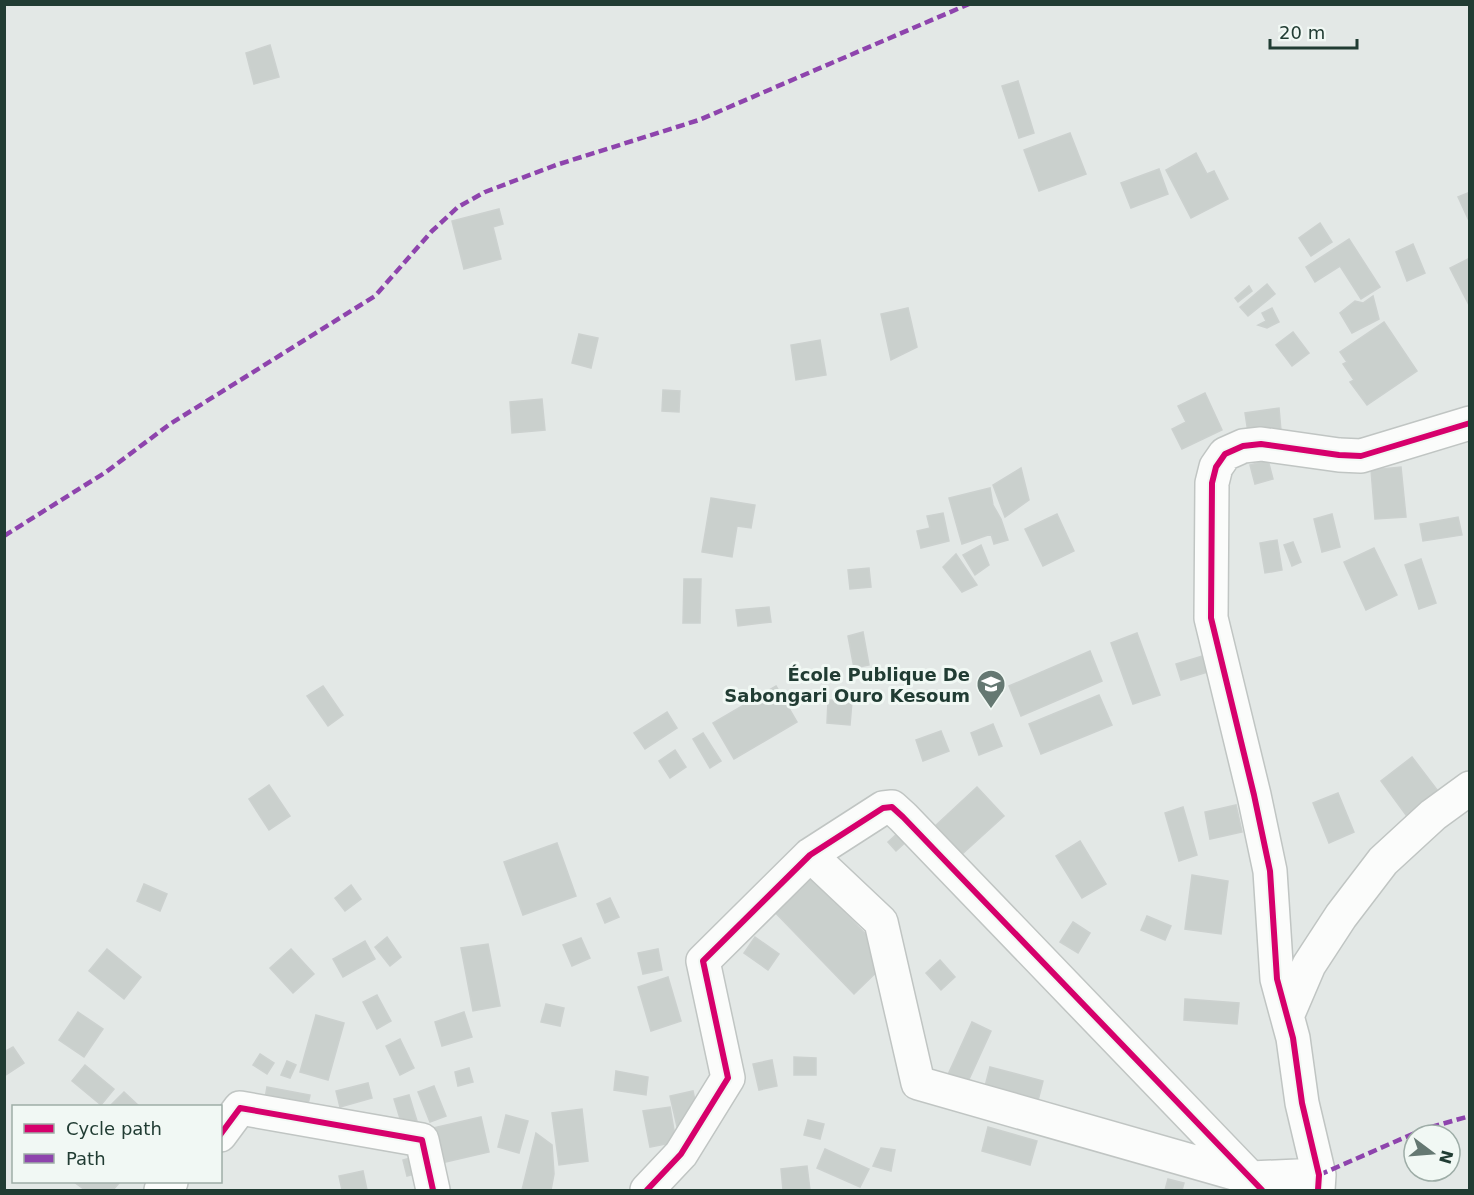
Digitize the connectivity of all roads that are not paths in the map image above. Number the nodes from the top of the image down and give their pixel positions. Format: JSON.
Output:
{"nodes":[{"id":1,"x":1470,"y":423,"type":"edge"},
{"id":2,"x":1470,"y":788,"type":"edge"},
{"id":3,"x":810,"y":855,"type":"junction"},
{"id":4,"x":1288,"y":1014,"type":"junction"},
{"id":5,"x":222,"y":1132,"type":"edge"},
{"id":6,"x":1319,"y":1183,"type":"edge"},
{"id":7,"x":1256,"y":1184,"type":"edge"},
{"id":8,"x":433,"y":1191,"type":"edge"},
{"id":9,"x":647,"y":1191,"type":"edge"}],
"edges":[{"from":1,"to":4,"type":"street"},
{"from":2,"to":4,"type":"street"},
{"from":3,"to":7,"type":"street"},
{"from":3,"to":7,"type":"street"},
{"from":3,"to":9,"type":"street"},
{"from":4,"to":6,"type":"street"},
{"from":5,"to":8,"type":"street"},
{"from":6,"to":7,"type":"street"}]}
